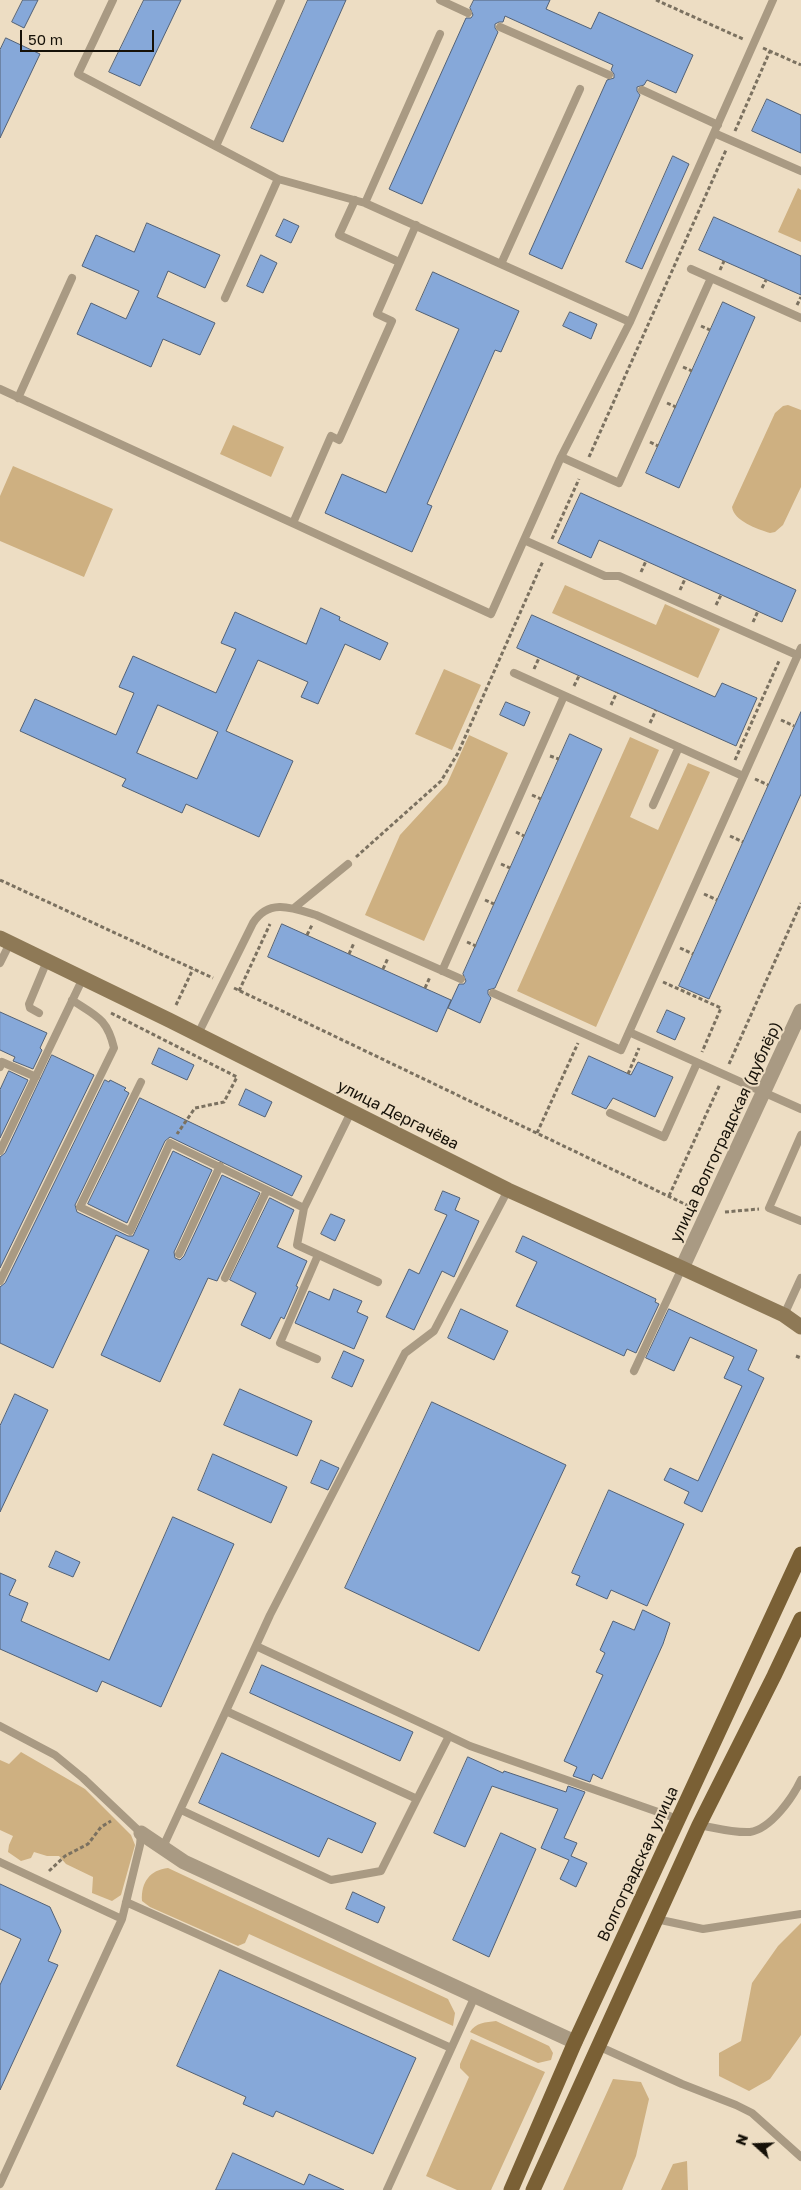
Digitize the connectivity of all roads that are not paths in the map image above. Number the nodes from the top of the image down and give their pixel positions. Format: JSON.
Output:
{"nodes":[{"id":1,"x":112,"y":0,"type":"edge"},
{"id":2,"x":281,"y":0,"type":"edge"},
{"id":3,"x":440,"y":0,"type":"edge"},
{"id":4,"x":773,"y":0,"type":"edge"},
{"id":5,"x":468,"y":12,"type":"dead end"},
{"id":6,"x":500,"y":27,"type":"dead end"},
{"id":7,"x":440,"y":34,"type":"dead end"},
{"id":8,"x":609,"y":75,"type":"dead end"},
{"id":9,"x":580,"y":89,"type":"dead end"},
{"id":10,"x":642,"y":90,"type":"dead end"},
{"id":11,"x":718,"y":125,"type":"junction"},
{"id":12,"x":714,"y":133,"type":"junction"},
{"id":13,"x":216,"y":146,"type":"junction"},
{"id":14,"x":801,"y":171,"type":"edge"},
{"id":15,"x":278,"y":178,"type":"junction"},
{"id":16,"x":355,"y":200,"type":"junction"},
{"id":17,"x":365,"y":202,"type":"junction"},
{"id":18,"x":416,"y":225,"type":"junction"},
{"id":19,"x":400,"y":262,"type":"junction"},
{"id":20,"x":502,"y":264,"type":"junction"},
{"id":21,"x":691,"y":269,"type":"dead end"},
{"id":22,"x":72,"y":278,"type":"dead end"},
{"id":23,"x":711,"y":278,"type":"junction"},
{"id":24,"x":225,"y":298,"type":"dead end"},
{"id":25,"x":801,"y":318,"type":"edge"},
{"id":26,"x":630,"y":322,"type":"junction"},
{"id":27,"x":0,"y":389,"type":"edge"},
{"id":28,"x":18,"y":398,"type":"junction"},
{"id":29,"x":561,"y":457,"type":"junction"},
{"id":30,"x":292,"y":523,"type":"junction"},
{"id":31,"x":524,"y":540,"type":"junction"},
{"id":32,"x":799,"y":652,"type":"edge"},
{"id":33,"x":514,"y":673,"type":"dead end"},
{"id":34,"x":564,"y":696,"type":"junction"},
{"id":35,"x":679,"y":747,"type":"junction"},
{"id":36,"x":743,"y":776,"type":"junction"},
{"id":37,"x":653,"y":805,"type":"dead end"},
{"id":38,"x":348,"y":864,"type":"road end"},
{"id":39,"x":294,"y":908,"type":"junction"},
{"id":40,"x":5,"y":941,"type":"edge"},
{"id":41,"x":47,"y":961,"type":"junction"},
{"id":42,"x":0,"y":963,"type":"edge"},
{"id":43,"x":442,"y":970,"type":"junction"},
{"id":44,"x":83,"y":978,"type":"junction"},
{"id":45,"x":461,"y":979,"type":"dead end"},
{"id":46,"x":493,"y":993,"type":"dead end"},
{"id":47,"x":72,"y":1000,"type":"junction"},
{"id":48,"x":801,"y":1011,"type":"edge"},
{"id":49,"x":39,"y":1013,"type":"dead end"},
{"id":50,"x":629,"y":1032,"type":"junction"},
{"id":51,"x":198,"y":1034,"type":"junction"},
{"id":52,"x":697,"y":1062,"type":"junction"},
{"id":53,"x":0,"y":1066,"type":"edge"},
{"id":54,"x":36,"y":1076,"type":"junction"},
{"id":55,"x":141,"y":1082,"type":"dead end"},
{"id":56,"x":764,"y":1092,"type":"junction"},
{"id":57,"x":801,"y":1109,"type":"edge"},
{"id":58,"x":352,"y":1112,"type":"junction"},
{"id":59,"x":610,"y":1113,"type":"dead end"},
{"id":60,"x":801,"y":1135,"type":"edge"},
{"id":61,"x":0,"y":1151,"type":"edge"},
{"id":62,"x":220,"y":1166,"type":"junction"},
{"id":63,"x":267,"y":1190,"type":"junction"},
{"id":64,"x":508,"y":1190,"type":"junction"},
{"id":65,"x":304,"y":1208,"type":"junction"},
{"id":66,"x":801,"y":1221,"type":"edge"},
{"id":67,"x":178,"y":1254,"type":"dead end"},
{"id":68,"x":318,"y":1255,"type":"junction"},
{"id":69,"x":682,"y":1268,"type":"junction"},
{"id":70,"x":225,"y":1278,"type":"dead end"},
{"id":71,"x":801,"y":1278,"type":"edge"},
{"id":72,"x":0,"y":1281,"type":"edge"},
{"id":73,"x":378,"y":1282,"type":"dead end"},
{"id":74,"x":784,"y":1315,"type":"junction"},
{"id":75,"x":801,"y":1317,"type":"edge"},
{"id":76,"x":801,"y":1327,"type":"edge"},
{"id":77,"x":317,"y":1359,"type":"dead end"},
{"id":78,"x":634,"y":1371,"type":"dead end"},
{"id":79,"x":801,"y":1554,"type":"edge"},
{"id":80,"x":801,"y":1619,"type":"edge"},
{"id":81,"x":256,"y":1646,"type":"junction"},
{"id":82,"x":226,"y":1710,"type":"junction"},
{"id":83,"x":0,"y":1726,"type":"edge"},
{"id":84,"x":449,"y":1736,"type":"junction"},
{"id":85,"x":801,"y":1780,"type":"edge"},
{"id":86,"x":417,"y":1799,"type":"junction"},
{"id":87,"x":180,"y":1810,"type":"junction"},
{"id":88,"x":678,"y":1819,"type":"junction"},
{"id":89,"x":700,"y":1825,"type":"junction"},
{"id":90,"x":141,"y":1833,"type":"junction"},
{"id":91,"x":162,"y":1849,"type":"junction"},
{"id":92,"x":0,"y":1862,"type":"edge"},
{"id":93,"x":126,"y":1902,"type":"junction"},
{"id":94,"x":801,"y":1914,"type":"edge"},
{"id":95,"x":122,"y":1919,"type":"junction"},
{"id":96,"x":656,"y":1920,"type":"junction"},
{"id":97,"x":475,"y":1996,"type":"junction"},
{"id":98,"x":575,"y":2042,"type":"junction"},
{"id":99,"x":598,"y":2046,"type":"junction"},
{"id":100,"x":451,"y":2048,"type":"junction"},
{"id":101,"x":801,"y":2157,"type":"edge"},
{"id":102,"x":0,"y":2184,"type":"edge"},
{"id":103,"x":387,"y":2190,"type":"edge"},
{"id":104,"x":511,"y":2190,"type":"edge"},
{"id":105,"x":533,"y":2190,"type":"edge"}],
"edges":[{"from":1,"to":13,"type":"lane"},
{"from":2,"to":13,"type":"lane"},
{"from":3,"to":5,"type":"lane"},
{"from":4,"to":11,"type":"lane"},
{"from":6,"to":8,"type":"lane"},
{"from":7,"to":17,"type":"lane"},
{"from":9,"to":20,"type":"lane"},
{"from":10,"to":11,"type":"lane"},
{"from":11,"to":12,"type":"lane"},
{"from":12,"to":14,"type":"lane"},
{"from":12,"to":26,"type":"lane"},
{"from":13,"to":15,"type":"lane"},
{"from":15,"to":16,"type":"lane"},
{"from":15,"to":24,"type":"lane"},
{"from":16,"to":17,"type":"lane"},
{"from":16,"to":19,"type":"lane"},
{"from":17,"to":18,"type":"lane"},
{"from":18,"to":19,"type":"lane"},
{"from":18,"to":20,"type":"lane"},
{"from":19,"to":30,"type":"lane"},
{"from":20,"to":26,"type":"lane"},
{"from":21,"to":23,"type":"lane"},
{"from":22,"to":28,"type":"lane"},
{"from":23,"to":25,"type":"lane"},
{"from":23,"to":29,"type":"lane"},
{"from":26,"to":29,"type":"lane"},
{"from":27,"to":28,"type":"lane"},
{"from":28,"to":30,"type":"lane"},
{"from":29,"to":31,"type":"lane"},
{"from":30,"to":31,"type":"lane"},
{"from":31,"to":32,"type":"lane"},
{"from":32,"to":36,"type":"lane"},
{"from":33,"to":34,"type":"lane"},
{"from":34,"to":35,"type":"lane"},
{"from":34,"to":43,"type":"lane"},
{"from":35,"to":36,"type":"lane"},
{"from":35,"to":37,"type":"lane"},
{"from":36,"to":50,"type":"lane"},
{"from":38,"to":39,"type":"lane"},
{"from":39,"to":43,"type":"lane"},
{"from":39,"to":51,"type":"lane"},
{"from":40,"to":41,"type":"street","name":"улица Дергачёва"},
{"from":40,"to":42,"type":"lane"},
{"from":41,"to":44,"type":"street","name":"улица Дергачёва"},
{"from":41,"to":49,"type":"lane"},
{"from":43,"to":45,"type":"lane"},
{"from":44,"to":47,"type":"lane"},
{"from":44,"to":51,"type":"street","name":"улица Дергачёва"},
{"from":46,"to":50,"type":"lane"},
{"from":47,"to":54,"type":"lane"},
{"from":47,"to":72,"type":"lane"},
{"from":48,"to":56,"type":"street","name":"улица Волгоградская (дублёр)"},
{"from":50,"to":52,"type":"lane"},
{"from":51,"to":58,"type":"street","name":"улица Дергачёва"},
{"from":52,"to":56,"type":"lane"},
{"from":52,"to":59,"type":"lane"},
{"from":53,"to":54,"type":"lane"},
{"from":54,"to":61,"type":"lane"},
{"from":55,"to":62,"type":"lane"},
{"from":56,"to":57,"type":"lane"},
{"from":56,"to":69,"type":"street","name":"улица Волгоградская (дублёр)"},
{"from":58,"to":64,"type":"street","name":"улица Дергачёва"},
{"from":58,"to":65,"type":"lane"},
{"from":60,"to":66,"type":"lane"},
{"from":62,"to":63,"type":"lane"},
{"from":62,"to":67,"type":"lane"},
{"from":63,"to":65,"type":"lane"},
{"from":63,"to":70,"type":"lane"},
{"from":64,"to":69,"type":"street","name":"улица Дергачёва"},
{"from":64,"to":81,"type":"lane"},
{"from":65,"to":68,"type":"lane"},
{"from":68,"to":73,"type":"lane"},
{"from":68,"to":77,"type":"lane"},
{"from":69,"to":74,"type":"street","name":"улица Дергачёва"},
{"from":69,"to":78,"type":"lane"},
{"from":71,"to":74,"type":"lane"},
{"from":74,"to":75,"type":"street","name":"улица Дергачёва"},
{"from":74,"to":76,"type":"street","name":"улица Дергачёва"},
{"from":79,"to":88,"type":"main road","name":"Волгоградская улица"},
{"from":80,"to":89,"type":"main road"},
{"from":81,"to":82,"type":"lane"},
{"from":81,"to":84,"type":"lane"},
{"from":82,"to":86,"type":"lane"},
{"from":82,"to":87,"type":"lane"},
{"from":83,"to":90,"type":"lane"},
{"from":84,"to":86,"type":"lane"},
{"from":84,"to":88,"type":"lane"},
{"from":85,"to":89,"type":"lane"},
{"from":86,"to":87,"type":"lane"},
{"from":87,"to":91,"type":"lane"},
{"from":88,"to":98,"type":"main road","name":"Волгоградская улица"},
{"from":89,"to":96,"type":"main road"},
{"from":90,"to":91,"type":"street"},
{"from":90,"to":93,"type":"lane"},
{"from":91,"to":97,"type":"street"},
{"from":92,"to":95,"type":"lane"},
{"from":93,"to":95,"type":"lane"},
{"from":93,"to":100,"type":"lane"},
{"from":94,"to":96,"type":"lane"},
{"from":95,"to":102,"type":"lane"},
{"from":96,"to":99,"type":"main road"},
{"from":97,"to":98,"type":"street"},
{"from":97,"to":100,"type":"lane"},
{"from":98,"to":104,"type":"main road","name":"Волгоградская улица"},
{"from":99,"to":101,"type":"lane"},
{"from":99,"to":105,"type":"main road"},
{"from":100,"to":103,"type":"lane"}]}
